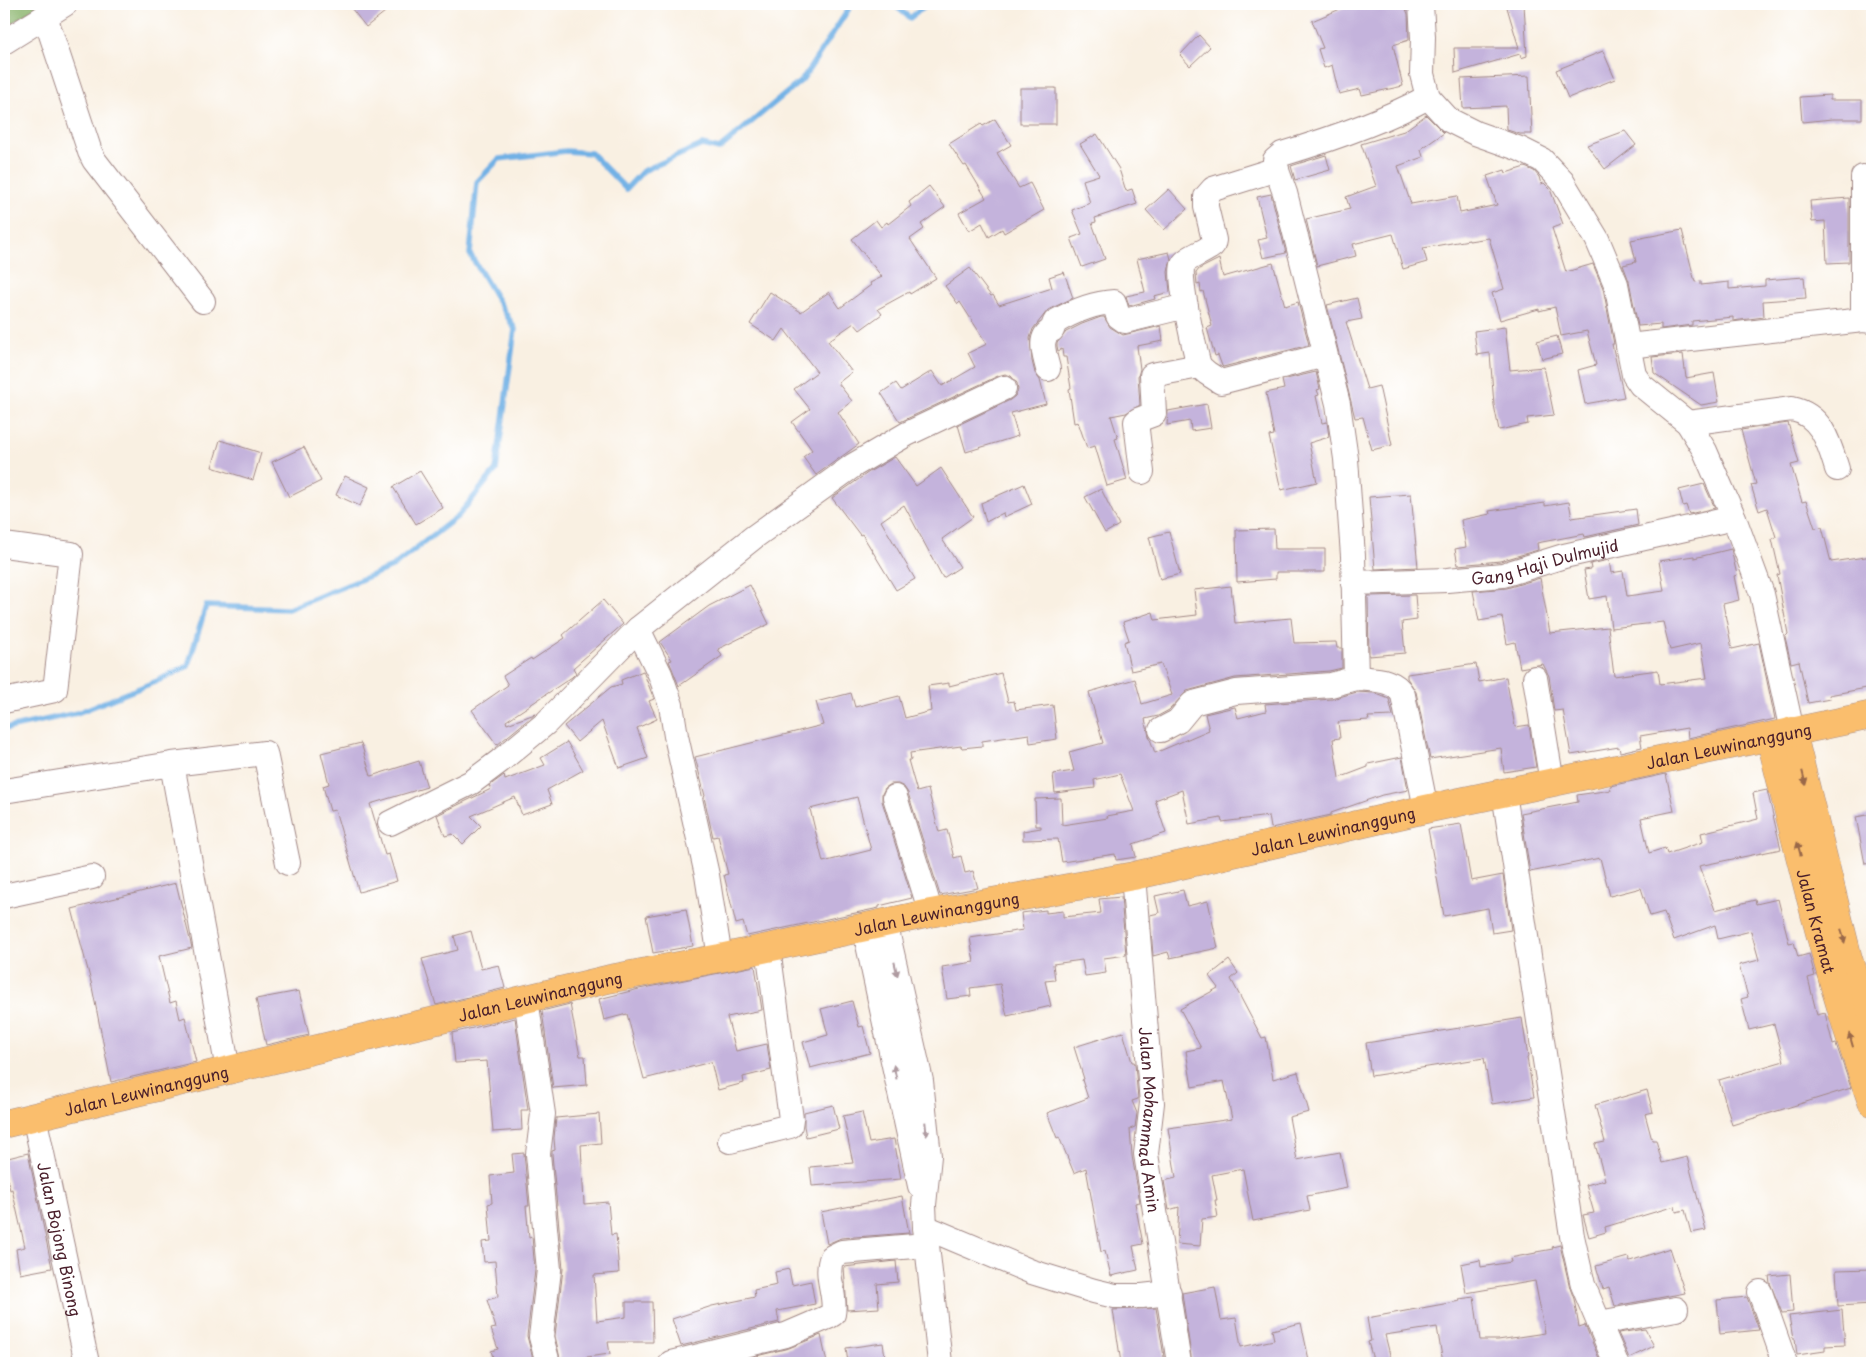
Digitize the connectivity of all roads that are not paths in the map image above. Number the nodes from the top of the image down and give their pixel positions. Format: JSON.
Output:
{"nodes":[{"id":1,"x":65,"y":4,"type":"edge"},
{"id":2,"x":1422,"y":4,"type":"edge"},
{"id":3,"x":45,"y":16,"type":"junction"},
{"id":4,"x":4,"y":42,"type":"edge"},
{"id":5,"x":1428,"y":97,"type":"junction"},
{"id":6,"x":1277,"y":169,"type":"junction"},
{"id":7,"x":1862,"y":176,"type":"dead end"},
{"id":8,"x":202,"y":301,"type":"dead end"},
{"id":9,"x":1186,"y":306,"type":"junction"},
{"id":10,"x":1868,"y":320,"type":"edge"},
{"id":11,"x":1628,"y":346,"type":"junction"},
{"id":12,"x":1325,"y":355,"type":"junction"},
{"id":13,"x":1199,"y":366,"type":"junction"},
{"id":14,"x":1048,"y":369,"type":"dead end"},
{"id":15,"x":1004,"y":388,"type":"dead end"},
{"id":16,"x":1688,"y":423,"type":"junction"},
{"id":17,"x":1837,"y":469,"type":"dead end"},
{"id":18,"x":1142,"y":472,"type":"dead end"},
{"id":19,"x":1734,"y":518,"type":"junction"},
{"id":20,"x":4,"y":545,"type":"edge"},
{"id":21,"x":1353,"y":583,"type":"junction"},
{"id":22,"x":638,"y":629,"type":"junction"},
{"id":23,"x":1356,"y":678,"type":"junction"},
{"id":24,"x":1535,"y":678,"type":"dead end"},
{"id":25,"x":4,"y":701,"type":"edge"},
{"id":26,"x":1872,"y":715,"type":"edge"},
{"id":27,"x":1161,"y":730,"type":"dead end"},
{"id":28,"x":1781,"y":734,"type":"junction"},
{"id":29,"x":172,"y":764,"type":"junction"},
{"id":30,"x":1552,"y":783,"type":"junction"},
{"id":31,"x":4,"y":791,"type":"edge"},
{"id":32,"x":1504,"y":793,"type":"junction"},
{"id":33,"x":895,"y":797,"type":"dead end"},
{"id":34,"x":1426,"y":809,"type":"junction"},
{"id":35,"x":390,"y":823,"type":"dead end"},
{"id":36,"x":288,"y":862,"type":"dead end"},
{"id":37,"x":1133,"y":876,"type":"junction"},
{"id":38,"x":92,"y":877,"type":"dead end"},
{"id":39,"x":4,"y":896,"type":"edge"},
{"id":40,"x":931,"y":913,"type":"junction"},
{"id":41,"x":875,"y":924,"type":"junction"},
{"id":42,"x":768,"y":948,"type":"junction"},
{"id":43,"x":720,"y":958,"type":"junction"},
{"id":44,"x":526,"y":999,"type":"junction"},
{"id":45,"x":1872,"y":1037,"type":"edge"},
{"id":46,"x":228,"y":1070,"type":"junction"},
{"id":47,"x":1872,"y":1102,"type":"edge"},
{"id":48,"x":34,"y":1116,"type":"junction"},
{"id":49,"x":4,"y":1124,"type":"edge"},
{"id":50,"x":730,"y":1141,"type":"dead end"},
{"id":51,"x":925,"y":1226,"type":"junction"},
{"id":52,"x":1760,"y":1292,"type":"dead end"},
{"id":53,"x":1169,"y":1293,"type":"junction"},
{"id":54,"x":1676,"y":1309,"type":"dead end"},
{"id":55,"x":1599,"y":1323,"type":"junction"},
{"id":56,"x":87,"y":1363,"type":"edge"},
{"id":57,"x":548,"y":1363,"type":"edge"},
{"id":58,"x":671,"y":1363,"type":"edge"},
{"id":59,"x":940,"y":1363,"type":"edge"},
{"id":60,"x":1179,"y":1363,"type":"edge"},
{"id":61,"x":1616,"y":1363,"type":"edge"},
{"id":62,"x":1785,"y":1363,"type":"edge"}],
"edges":[{"from":1,"to":3,"type":"street"},
{"from":2,"to":5,"type":"street"},
{"from":3,"to":4,"type":"street"},
{"from":3,"to":8,"type":"street"},
{"from":5,"to":6,"type":"street"},
{"from":5,"to":11,"type":"street"},
{"from":6,"to":9,"type":"street"},
{"from":6,"to":12,"type":"street"},
{"from":7,"to":10,"type":"street"},
{"from":9,"to":13,"type":"street"},
{"from":9,"to":14,"type":"street"},
{"from":10,"to":11,"type":"street"},
{"from":11,"to":16,"type":"street"},
{"from":12,"to":13,"type":"street"},
{"from":12,"to":21,"type":"street"},
{"from":13,"to":18,"type":"street"},
{"from":15,"to":22,"type":"street"},
{"from":16,"to":17,"type":"street"},
{"from":16,"to":19,"type":"street"},
{"from":19,"to":21,"type":"street","name":"Gang Haji Dulmujid"},
{"from":19,"to":28,"type":"street"},
{"from":20,"to":25,"type":"street"},
{"from":21,"to":23,"type":"street"},
{"from":22,"to":35,"type":"street"},
{"from":22,"to":43,"type":"street"},
{"from":23,"to":27,"type":"street"},
{"from":23,"to":34,"type":"street"},
{"from":24,"to":30,"type":"street"},
{"from":26,"to":28,"type":"main road","name":"Jalan Leuwinanggung"},
{"from":28,"to":30,"type":"main road","name":"Jalan Leuwinanggung"},
{"from":28,"to":45,"type":"main road","name":"Jalan Kramat","one_way":true},
{"from":47,"to":28,"type":"main road","name":"Jalan Kramat","one_way":true},
{"from":29,"to":31,"type":"street"},
{"from":29,"to":36,"type":"street"},
{"from":29,"to":46,"type":"street"},
{"from":30,"to":32,"type":"main road","name":"Jalan Leuwinanggung"},
{"from":32,"to":34,"type":"main road","name":"Jalan Leuwinanggung"},
{"from":32,"to":55,"type":"street"},
{"from":33,"to":40,"type":"street"},
{"from":34,"to":37,"type":"main road","name":"Jalan Leuwinanggung"},
{"from":37,"to":40,"type":"main road","name":"Jalan Leuwinanggung"},
{"from":37,"to":53,"type":"street","name":"Jalan Mohammad Amin"},
{"from":38,"to":39,"type":"street"},
{"from":40,"to":41,"type":"main road","name":"Jalan Leuwinanggung"},
{"from":41,"to":42,"type":"main road","name":"Jalan Leuwinanggung"},
{"from":41,"to":51,"type":"street"},
{"from":42,"to":43,"type":"main road","name":"Jalan Leuwinanggung"},
{"from":42,"to":50,"type":"street"},
{"from":43,"to":44,"type":"main road","name":"Jalan Leuwinanggung"},
{"from":44,"to":46,"type":"main road","name":"Jalan Leuwinanggung"},
{"from":44,"to":57,"type":"street"},
{"from":46,"to":48,"type":"main road","name":"Jalan Leuwinanggung"},
{"from":48,"to":49,"type":"main road","name":"Jalan Leuwinanggung"},
{"from":48,"to":56,"type":"street","name":"Jalan Bojong Binong"},
{"from":51,"to":53,"type":"street"},
{"from":51,"to":58,"type":"street"},
{"from":51,"to":59,"type":"street"},
{"from":52,"to":62,"type":"street"},
{"from":53,"to":60,"type":"street","name":"Jalan Mohammad Amin"},
{"from":54,"to":55,"type":"street"},
{"from":55,"to":61,"type":"street"}]}
